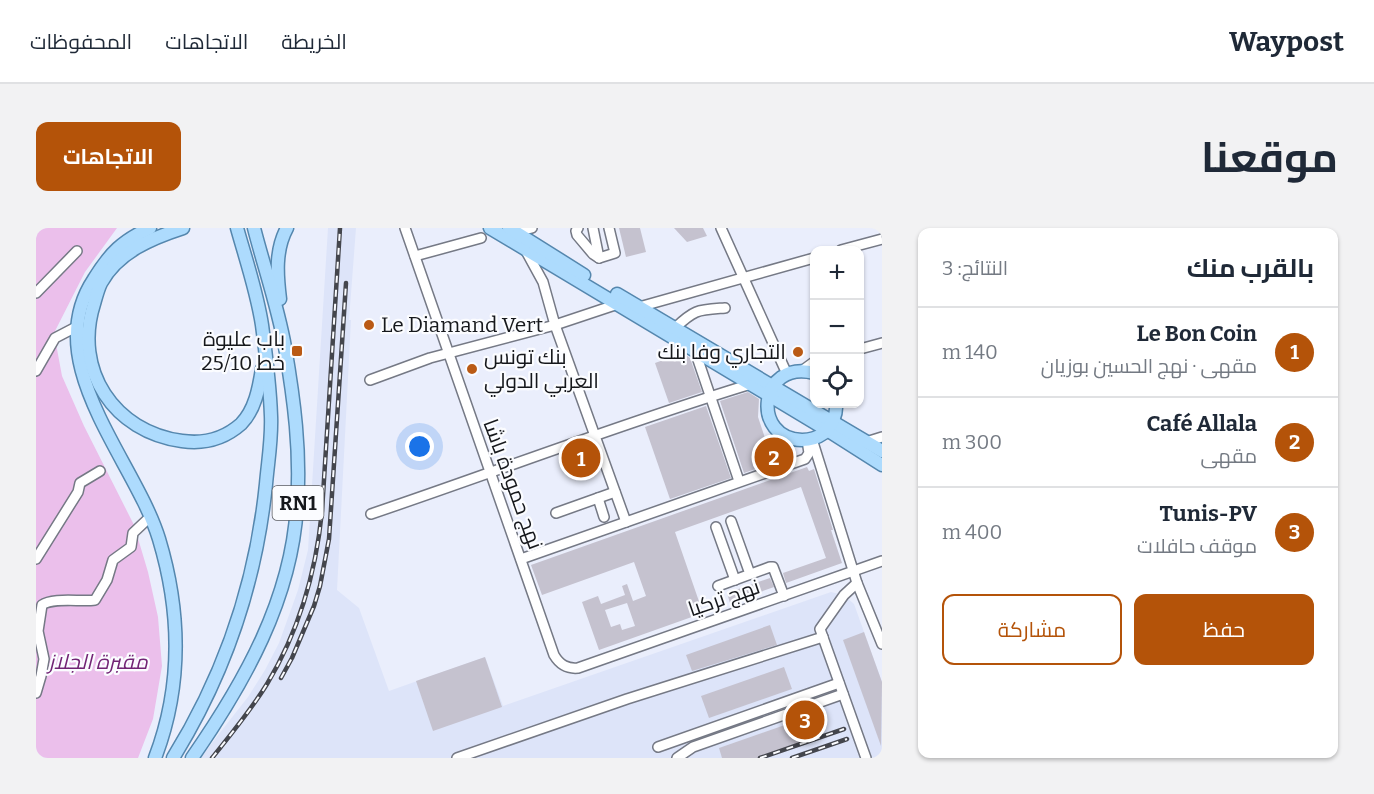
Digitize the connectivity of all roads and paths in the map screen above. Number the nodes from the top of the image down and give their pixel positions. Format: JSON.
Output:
{"nodes":[{"id":1,"x":150,"y":228,"type":"edge"},
{"id":2,"x":183,"y":228,"type":"edge"},
{"id":3,"x":237,"y":228,"type":"edge"},
{"id":4,"x":254,"y":228,"type":"edge"},
{"id":5,"x":287,"y":228,"type":"edge"},
{"id":6,"x":405,"y":228,"type":"edge"},
{"id":7,"x":490,"y":228,"type":"edge"},
{"id":8,"x":532,"y":228,"type":"edge"},
{"id":9,"x":578,"y":228,"type":"edge"},
{"id":10,"x":593,"y":228,"type":"edge"},
{"id":11,"x":609,"y":228,"type":"edge"},
{"id":12,"x":721,"y":228,"type":"edge"},
{"id":13,"x":512,"y":230,"type":"edge"},
{"id":14,"x":481,"y":238,"type":"dead end"},
{"id":15,"x":882,"y":238,"type":"edge"},
{"id":16,"x":855,"y":246,"type":"edge"},
{"id":17,"x":525,"y":249,"type":"junction"},
{"id":18,"x":77,"y":251,"type":"dead end"},
{"id":19,"x":415,"y":256,"type":"junction"},
{"id":20,"x":599,"y":258,"type":"junction"},
{"id":21,"x":810,"y":259,"type":"edge"},
{"id":22,"x":556,"y":267,"type":"junction"},
{"id":23,"x":744,"y":279,"type":"junction"},
{"id":24,"x":543,"y":282,"type":"junction"},
{"id":25,"x":36,"y":293,"type":"edge"},
{"id":26,"x":618,"y":304,"type":"junction"},
{"id":27,"x":639,"y":307,"type":"junction"},
{"id":28,"x":725,"y":308,"type":"dead end"},
{"id":29,"x":555,"y":325,"type":"junction"},
{"id":30,"x":78,"y":326,"type":"junction"},
{"id":31,"x":675,"y":328,"type":"junction"},
{"id":32,"x":882,"y":343,"type":"edge"},
{"id":33,"x":284,"y":345,"type":"junction"},
{"id":34,"x":864,"y":348,"type":"edge"},
{"id":35,"x":695,"y":351,"type":"junction"},
{"id":36,"x":448,"y":354,"type":"junction"},
{"id":37,"x":265,"y":356,"type":"junction"},
{"id":38,"x":39,"y":358,"type":"edge"},
{"id":39,"x":36,"y":371,"type":"edge"},
{"id":40,"x":809,"y":372,"type":"edge"},
{"id":41,"x":787,"y":374,"type":"junction"},
{"id":42,"x":370,"y":380,"type":"dead end"},
{"id":43,"x":751,"y":384,"type":"junction"},
{"id":44,"x":771,"y":390,"type":"junction"},
{"id":45,"x":710,"y":396,"type":"junction"},
{"id":46,"x":835,"y":408,"type":"edge"},
{"id":47,"x":830,"y":425,"type":"junction"},
{"id":48,"x":594,"y":434,"type":"junction"},
{"id":49,"x":882,"y":437,"type":"edge"},
{"id":50,"x":810,"y":440,"type":"junction"},
{"id":51,"x":866,"y":442,"type":"junction"},
{"id":52,"x":882,"y":452,"type":"edge"},
{"id":53,"x":882,"y":465,"type":"edge"},
{"id":54,"x":100,"y":471,"type":"dead end"},
{"id":55,"x":490,"y":472,"type":"junction"},
{"id":56,"x":739,"y":481,"type":"junction"},
{"id":57,"x":615,"y":492,"type":"junction"},
{"id":58,"x":598,"y":498,"type":"junction"},
{"id":59,"x":556,"y":513,"type":"dead end"},
{"id":60,"x":371,"y":514,"type":"dead end"},
{"id":61,"x":151,"y":516,"type":"junction"},
{"id":62,"x":604,"y":517,"type":"dead end"},
{"id":63,"x":731,"y":521,"type":"dead end"},
{"id":64,"x":626,"y":522,"type":"junction"},
{"id":65,"x":716,"y":527,"type":"dead end"},
{"id":66,"x":521,"y":559,"type":"junction"},
{"id":67,"x":36,"y":560,"type":"edge"},
{"id":68,"x":882,"y":561,"type":"edge"},
{"id":69,"x":854,"y":572,"type":"junction"},
{"id":70,"x":750,"y":574,"type":"junction"},
{"id":71,"x":735,"y":580,"type":"junction"},
{"id":72,"x":857,"y":583,"type":"junction"},
{"id":73,"x":718,"y":586,"type":"dead end"},
{"id":74,"x":784,"y":596,"type":"junction"},
{"id":75,"x":823,"y":637,"type":"junction"},
{"id":76,"x":882,"y":644,"type":"edge"},
{"id":77,"x":578,"y":668,"type":"joint"},
{"id":78,"x":839,"y":683,"type":"junction"},
{"id":79,"x":36,"y":693,"type":"edge"},
{"id":80,"x":843,"y":694,"type":"junction"},
{"id":81,"x":658,"y":747,"type":"dead end"},
{"id":82,"x":155,"y":758,"type":"edge"},
{"id":83,"x":173,"y":758,"type":"edge"},
{"id":84,"x":192,"y":758,"type":"edge"},
{"id":85,"x":457,"y":758,"type":"edge"},
{"id":86,"x":677,"y":758,"type":"edge"},
{"id":87,"x":866,"y":758,"type":"edge"}],
"edges":[{"from":1,"to":30,"type":"main road"},
{"from":2,"to":37,"type":"main road"},
{"from":3,"to":37,"type":"main road","number":"RN1"},
{"from":4,"to":33,"type":"main road","number":"RN1"},
{"from":5,"to":33,"type":"main road"},
{"from":6,"to":19,"type":"street","name":"نهج حمودة باشا"},
{"from":7,"to":17,"type":"main road"},
{"from":8,"to":13,"type":"street"},
{"from":9,"to":20,"type":"street"},
{"from":10,"to":20,"type":"street"},
{"from":11,"to":20,"type":"street"},
{"from":12,"to":23,"type":"street"},
{"from":13,"to":27,"type":"main road"},
{"from":14,"to":19,"type":"street"},
{"from":15,"to":16,"type":"street"},
{"from":17,"to":22,"type":"main road"},
{"from":17,"to":24,"type":"street"},
{"from":18,"to":25,"type":"street"},
{"from":19,"to":36,"type":"street","name":"نهج حمودة باشا"},
{"from":21,"to":23,"type":"street"},
{"from":22,"to":24,"type":"street"},
{"from":22,"to":26,"type":"main road"},
{"from":23,"to":27,"type":"street"},
{"from":23,"to":41,"type":"street"},
{"from":24,"to":29,"type":"street"},
{"from":26,"to":29,"type":"street"},
{"from":26,"to":35,"type":"main road"},
{"from":27,"to":31,"type":"main road"},
{"from":28,"to":31,"type":"street"},
{"from":29,"to":36,"type":"street"},
{"from":29,"to":48,"type":"street"},
{"from":30,"to":38,"type":"street"},
{"from":30,"to":61,"type":"main road"},
{"from":31,"to":44,"type":"main road"},
{"from":32,"to":34,"type":"street"},
{"from":33,"to":84,"type":"main road","number":"RN1"},
{"from":35,"to":43,"type":"main road"},
{"from":35,"to":45,"type":"street"},
{"from":36,"to":42,"type":"street"},
{"from":36,"to":55,"type":"street","name":"نهج حمودة باشا"},
{"from":37,"to":83,"type":"main road","number":"RN1"},
{"from":38,"to":39,"type":"street"},
{"from":40,"to":41,"type":"main road"},
{"from":41,"to":44,"type":"main road"},
{"from":43,"to":44,"type":"main road"},
{"from":43,"to":45,"type":"street"},
{"from":44,"to":47,"type":"main road"},
{"from":44,"to":50,"type":"main road"},
{"from":45,"to":48,"type":"street"},
{"from":45,"to":56,"type":"street"},
{"from":46,"to":47,"type":"main road"},
{"from":47,"to":50,"type":"main road"},
{"from":47,"to":51,"type":"main road"},
{"from":47,"to":53,"type":"main road"},
{"from":48,"to":55,"type":"street"},
{"from":48,"to":57,"type":"street"},
{"from":49,"to":51,"type":"street"},
{"from":50,"to":56,"type":"street"},
{"from":50,"to":69,"type":"street"},
{"from":51,"to":52,"type":"main road"},
{"from":54,"to":67,"type":"street"},
{"from":55,"to":60,"type":"street"},
{"from":55,"to":66,"type":"street","name":"نهج حمودة باشا"},
{"from":56,"to":64,"type":"street"},
{"from":57,"to":58,"type":"street"},
{"from":57,"to":64,"type":"street"},
{"from":58,"to":59,"type":"street"},
{"from":58,"to":62,"type":"street"},
{"from":61,"to":79,"type":"street"},
{"from":61,"to":82,"type":"main road"},
{"from":63,"to":70,"type":"street"},
{"from":64,"to":66,"type":"street"},
{"from":65,"to":71,"type":"street"},
{"from":66,"to":77,"type":"street","name":"نهج حمودة باشا"},
{"from":68,"to":69,"type":"street","name":"نهج تركيا"},
{"from":69,"to":72,"type":"street"},
{"from":69,"to":74,"type":"street","name":"نهج تركيا"},
{"from":70,"to":71,"type":"street"},
{"from":70,"to":74,"type":"street"},
{"from":71,"to":73,"type":"street"},
{"from":72,"to":75,"type":"street"},
{"from":72,"to":76,"type":"street"},
{"from":74,"to":77,"type":"street","name":"نهج تركيا"},
{"from":75,"to":78,"type":"street"},
{"from":75,"to":85,"type":"street"},
{"from":78,"to":80,"type":"street"},
{"from":78,"to":81,"type":"street"},
{"from":80,"to":86,"type":"street"},
{"from":80,"to":87,"type":"street"}]}
